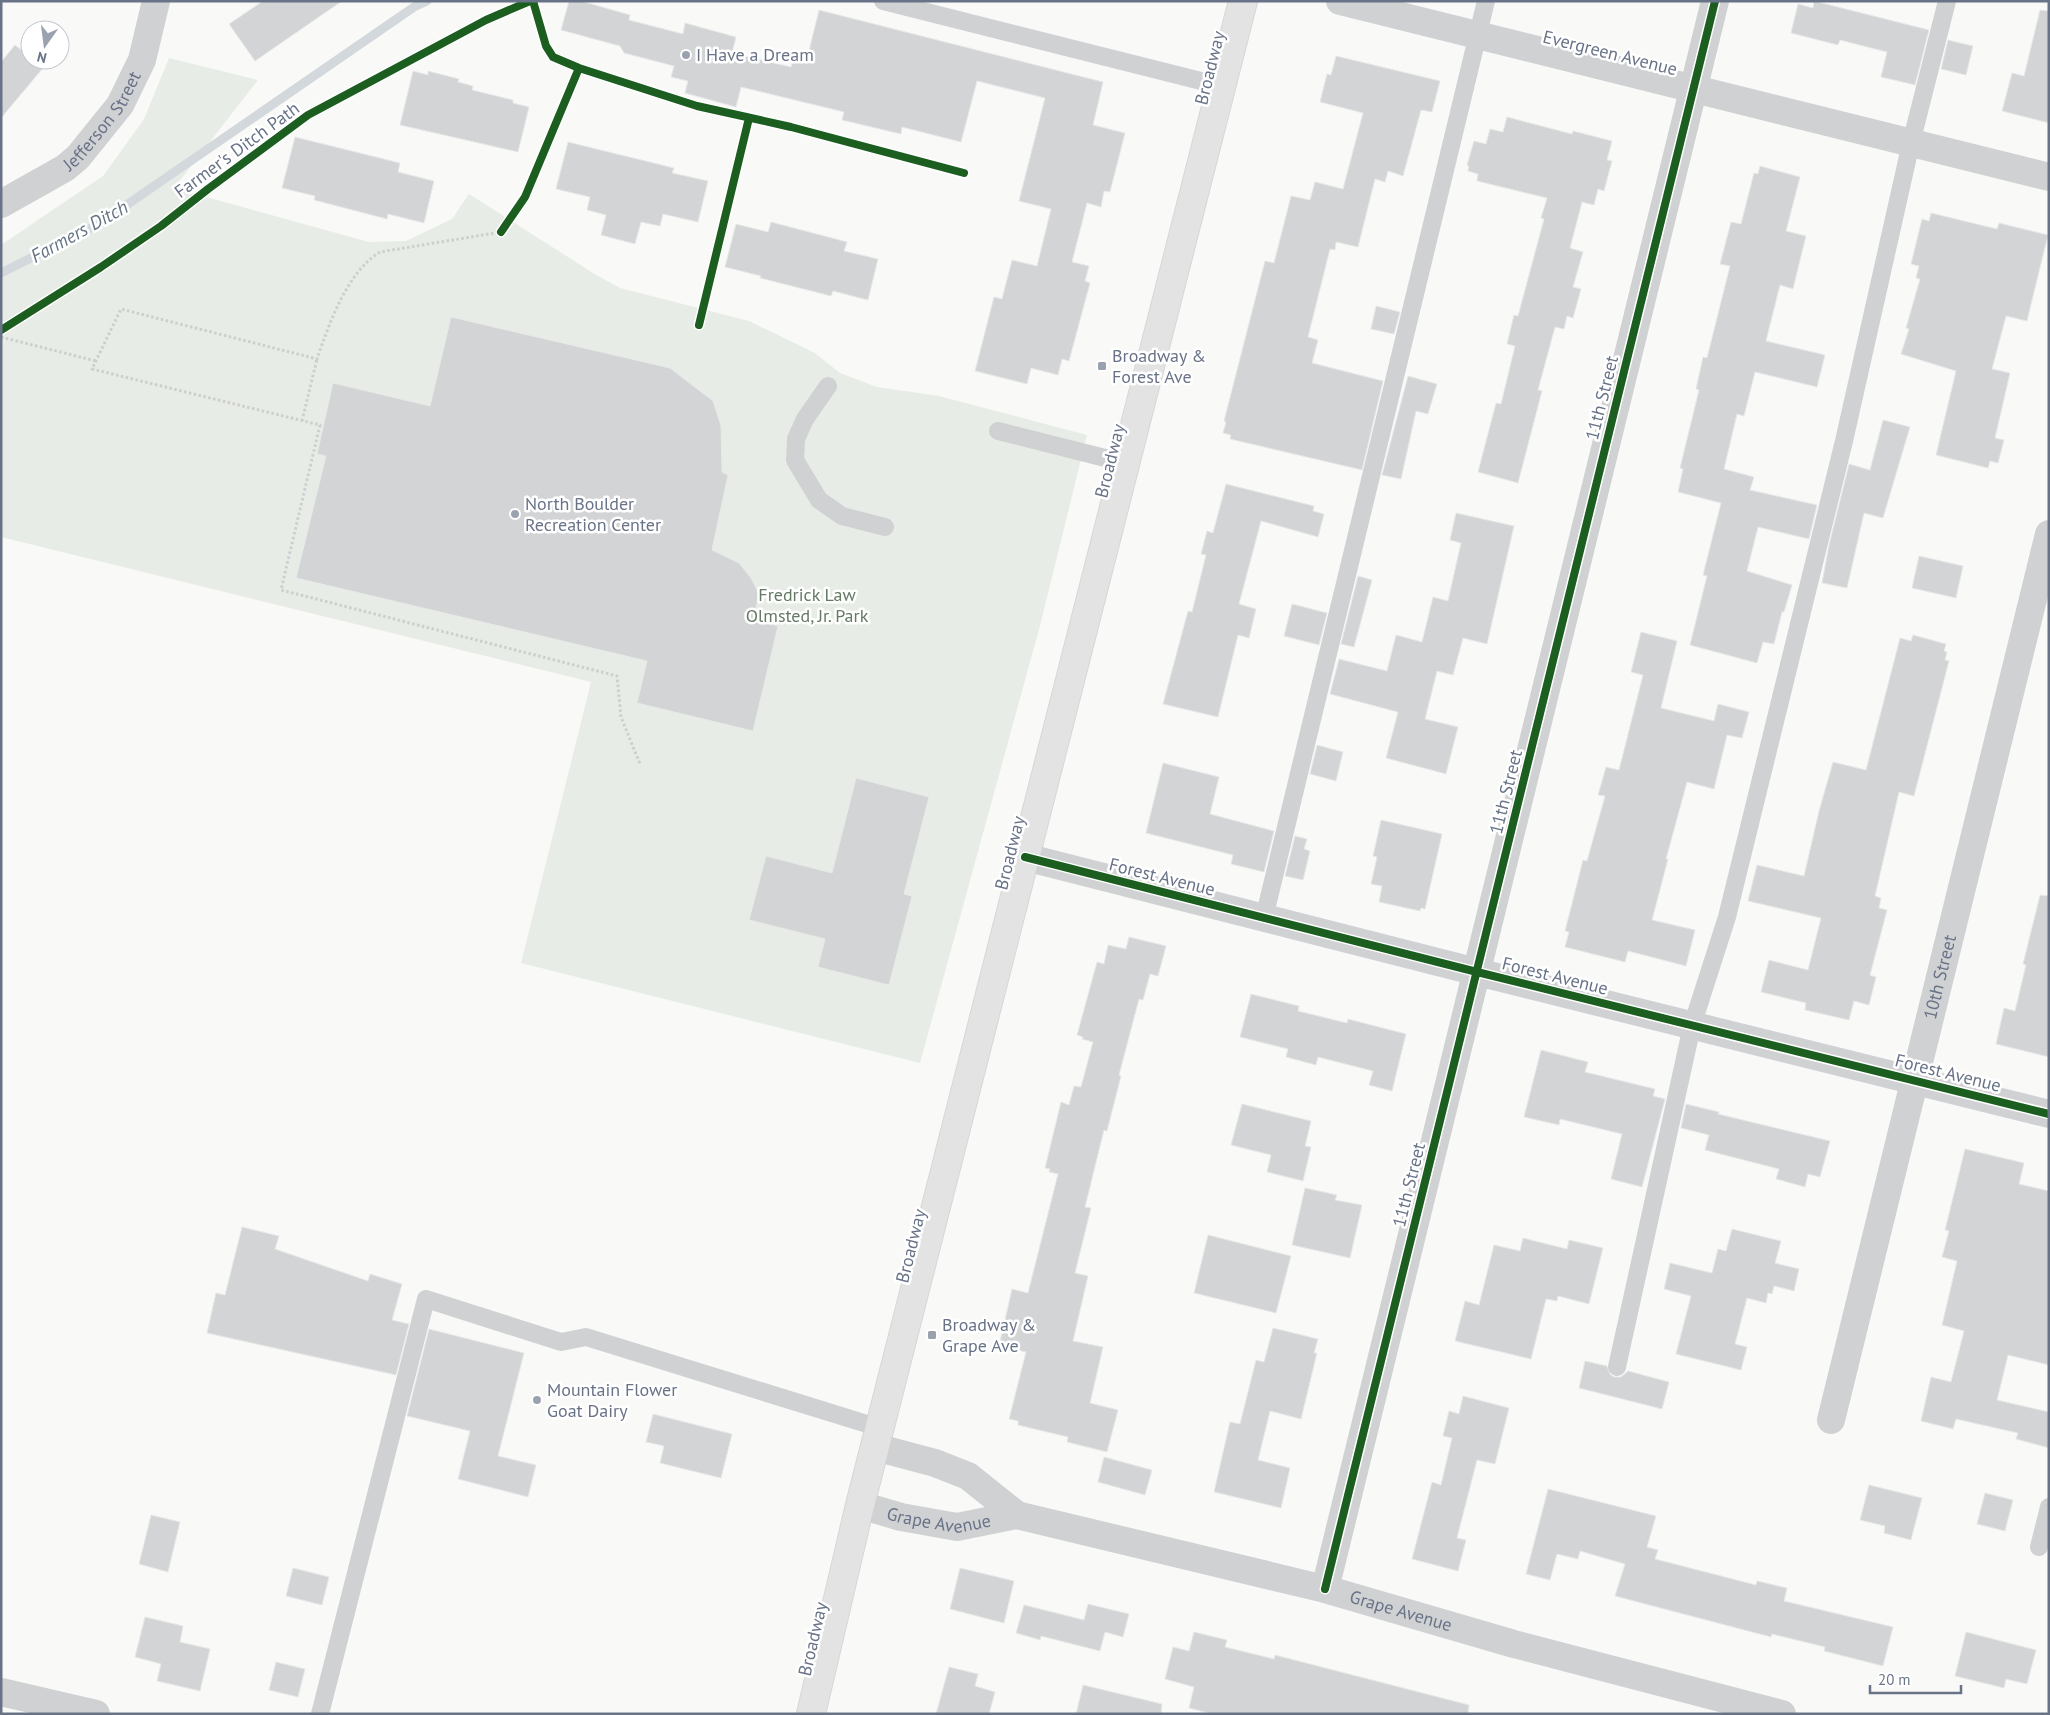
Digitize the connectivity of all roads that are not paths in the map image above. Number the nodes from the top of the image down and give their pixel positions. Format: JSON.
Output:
{"nodes":[{"id":1,"x":156,"y":1,"type":"edge"},
{"id":2,"x":882,"y":1,"type":"edge"},
{"id":3,"x":1242,"y":1,"type":"edge"},
{"id":4,"x":1340,"y":1,"type":"edge"},
{"id":5,"x":1486,"y":1,"type":"edge"},
{"id":6,"x":1715,"y":1,"type":"edge"},
{"id":7,"x":1947,"y":1,"type":"edge"},
{"id":8,"x":1478,"y":35,"type":"junction"},
{"id":9,"x":1221,"y":86,"type":"junction"},
{"id":10,"x":1693,"y":89,"type":"junction"},
{"id":11,"x":1911,"y":143,"type":"junction"},
{"id":12,"x":2049,"y":177,"type":"edge"},
{"id":13,"x":1,"y":204,"type":"edge"},
{"id":14,"x":828,"y":386,"type":"dead end"},
{"id":15,"x":998,"y":431,"type":"dead end"},
{"id":16,"x":1125,"y":464,"type":"junction"},
{"id":17,"x":885,"y":527,"type":"dead end"},
{"id":18,"x":2049,"y":534,"type":"edge"},
{"id":19,"x":1025,"y":857,"type":"junction"},
{"id":20,"x":1264,"y":918,"type":"junction"},
{"id":21,"x":1477,"y":972,"type":"junction"},
{"id":22,"x":1692,"y":1026,"type":"junction"},
{"id":23,"x":1914,"y":1081,"type":"junction"},
{"id":24,"x":2049,"y":1114,"type":"edge"},
{"id":25,"x":1617,"y":1367,"type":"dead end"},
{"id":26,"x":1831,"y":1420,"type":"dead end"},
{"id":27,"x":878,"y":1438,"type":"junction"},
{"id":28,"x":860,"y":1505,"type":"junction"},
{"id":29,"x":2049,"y":1507,"type":"edge"},
{"id":30,"x":1018,"y":1515,"type":"junction"},
{"id":31,"x":2039,"y":1547,"type":"dead end"},
{"id":32,"x":1325,"y":1589,"type":"junction"},
{"id":33,"x":1,"y":1692,"type":"edge"},
{"id":34,"x":96,"y":1714,"type":"edge"},
{"id":35,"x":320,"y":1714,"type":"edge"},
{"id":36,"x":810,"y":1714,"type":"edge"},
{"id":37,"x":1782,"y":1714,"type":"edge"}],
"edges":[{"from":1,"to":13,"type":"street","name":"Jefferson Street"},
{"from":2,"to":9,"type":"lane"},
{"from":3,"to":9,"type":"main road","name":"Broadway"},
{"from":4,"to":8,"type":"street","name":"Evergreen Avenue"},
{"from":5,"to":8,"type":"lane"},
{"from":6,"to":10,"type":"street","name":"11th Street"},
{"from":7,"to":11,"type":"lane"},
{"from":8,"to":10,"type":"street","name":"Evergreen Avenue"},
{"from":8,"to":20,"type":"lane"},
{"from":9,"to":16,"type":"main road","name":"Broadway"},
{"from":10,"to":11,"type":"street","name":"Evergreen Avenue"},
{"from":10,"to":21,"type":"street","name":"11th Street"},
{"from":11,"to":12,"type":"street","name":"Evergreen Avenue"},
{"from":11,"to":22,"type":"lane"},
{"from":14,"to":17,"type":"lane"},
{"from":15,"to":16,"type":"lane"},
{"from":16,"to":19,"type":"main road","name":"Broadway"},
{"from":18,"to":23,"type":"street","name":"10th Street"},
{"from":19,"to":20,"type":"street","name":"Forest Avenue"},
{"from":19,"to":27,"type":"main road","name":"Broadway"},
{"from":20,"to":21,"type":"street","name":"Forest Avenue"},
{"from":21,"to":22,"type":"street","name":"Forest Avenue"},
{"from":21,"to":32,"type":"street","name":"11th Street"},
{"from":22,"to":23,"type":"street","name":"Forest Avenue"},
{"from":22,"to":25,"type":"lane"},
{"from":23,"to":24,"type":"street","name":"Forest Avenue"},
{"from":23,"to":26,"type":"street","name":"10th Street"},
{"from":27,"to":28,"type":"main road","name":"Broadway"},
{"from":27,"to":30,"type":"street","name":"Grape Avenue"},
{"from":27,"to":35,"type":"lane"},
{"from":28,"to":30,"type":"street","name":"Grape Avenue"},
{"from":28,"to":36,"type":"main road","name":"Broadway"},
{"from":29,"to":31,"type":"lane"},
{"from":30,"to":32,"type":"street","name":"Grape Avenue"},
{"from":32,"to":37,"type":"street","name":"Grape Avenue"},
{"from":33,"to":34,"type":"street"}]}
